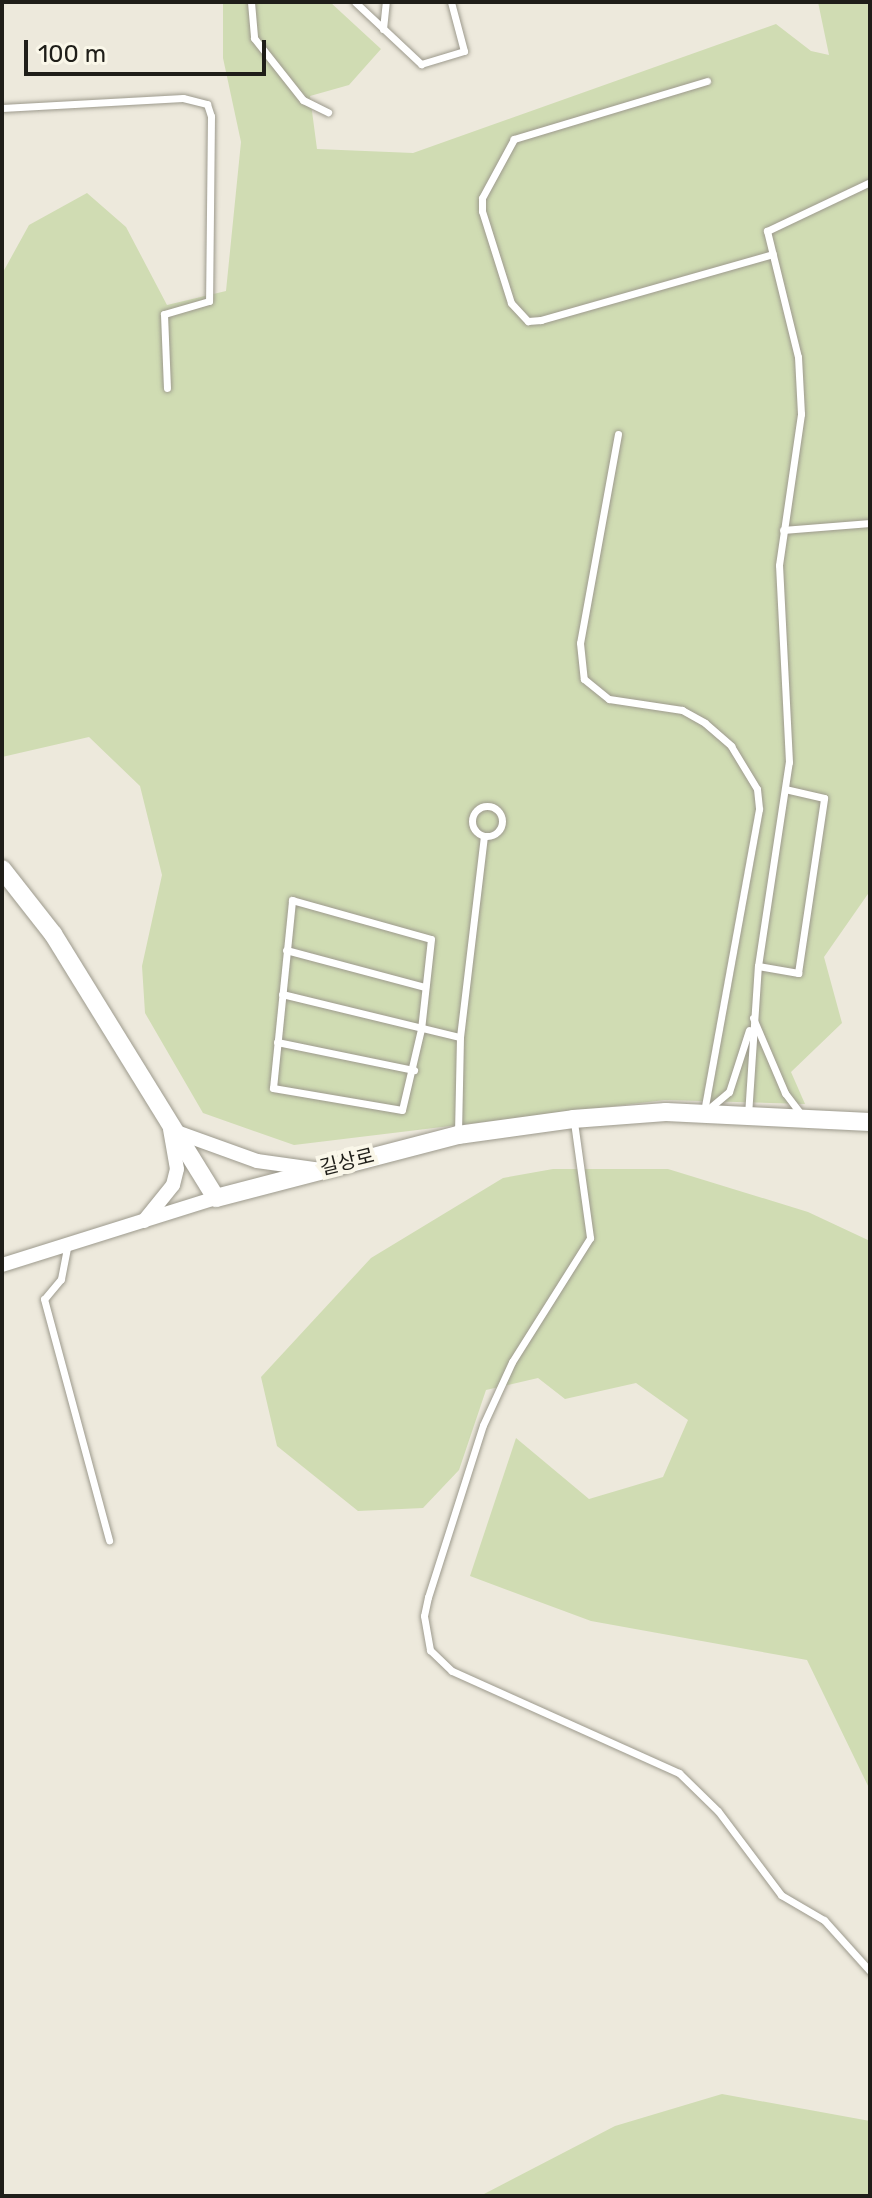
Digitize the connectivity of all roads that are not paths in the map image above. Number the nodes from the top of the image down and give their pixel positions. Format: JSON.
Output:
{"nodes":[{"id":1,"x":251,"y":2,"type":"edge"},
{"id":2,"x":355,"y":2,"type":"edge"},
{"id":3,"x":386,"y":2,"type":"edge"},
{"id":4,"x":451,"y":2,"type":"edge"},
{"id":5,"x":383,"y":29,"type":"junction"},
{"id":6,"x":707,"y":81,"type":"dead end"},
{"id":7,"x":2,"y":108,"type":"edge"},
{"id":8,"x":328,"y":112,"type":"dead end"},
{"id":9,"x":870,"y":182,"type":"edge"},
{"id":10,"x":773,"y":254,"type":"junction"},
{"id":11,"x":167,"y":388,"type":"dead end"},
{"id":12,"x":618,"y":434,"type":"dead end"},
{"id":13,"x":870,"y":523,"type":"edge"},
{"id":14,"x":783,"y":530,"type":"junction"},
{"id":15,"x":786,"y":789,"type":"junction"},
{"id":16,"x":484,"y":836,"type":"junction"},
{"id":17,"x":2,"y":869,"type":"edge"},
{"id":18,"x":286,"y":950,"type":"junction"},
{"id":19,"x":758,"y":966,"type":"junction"},
{"id":20,"x":425,"y":987,"type":"junction"},
{"id":21,"x":282,"y":994,"type":"junction"},
{"id":22,"x":753,"y":1016,"type":"junction"},
{"id":23,"x":421,"y":1029,"type":"junction"},
{"id":24,"x":460,"y":1037,"type":"junction"},
{"id":25,"x":277,"y":1042,"type":"junction"},
{"id":26,"x":414,"y":1070,"type":"junction"},
{"id":27,"x":704,"y":1113,"type":"junction"},
{"id":28,"x":748,"y":1115,"type":"junction"},
{"id":29,"x":573,"y":1119,"type":"junction"},
{"id":30,"x":808,"y":1119,"type":"junction"},
{"id":31,"x":870,"y":1122,"type":"edge"},
{"id":32,"x":170,"y":1130,"type":"junction"},
{"id":33,"x":458,"y":1135,"type":"junction"},
{"id":34,"x":317,"y":1169,"type":"junction"},
{"id":35,"x":216,"y":1198,"type":"junction"},
{"id":36,"x":142,"y":1224,"type":"junction"},
{"id":37,"x":67,"y":1248,"type":"junction"},
{"id":38,"x":2,"y":1265,"type":"edge"},
{"id":39,"x":109,"y":1540,"type":"dead end"},
{"id":40,"x":870,"y":1971,"type":"edge"}],
"edges":[{"from":1,"to":8,"type":"lane"},
{"from":2,"to":5,"type":"lane"},
{"from":3,"to":5,"type":"lane"},
{"from":4,"to":5,"type":"lane"},
{"from":6,"to":10,"type":"lane"},
{"from":7,"to":11,"type":"lane"},
{"from":9,"to":10,"type":"lane"},
{"from":10,"to":14,"type":"lane"},
{"from":12,"to":27,"type":"lane"},
{"from":13,"to":14,"type":"lane"},
{"from":14,"to":15,"type":"lane"},
{"from":15,"to":19,"type":"lane"},
{"from":15,"to":19,"type":"lane"},
{"from":16,"to":16,"type":"lane"},
{"from":16,"to":24,"type":"lane"},
{"from":17,"to":32,"type":"street"},
{"from":18,"to":20,"type":"lane"},
{"from":18,"to":20,"type":"lane"},
{"from":18,"to":21,"type":"lane"},
{"from":19,"to":22,"type":"lane"},
{"from":20,"to":23,"type":"lane"},
{"from":21,"to":23,"type":"lane"},
{"from":21,"to":25,"type":"lane"},
{"from":22,"to":27,"type":"lane"},
{"from":22,"to":28,"type":"lane"},
{"from":22,"to":30,"type":"lane"},
{"from":23,"to":24,"type":"lane"},
{"from":23,"to":26,"type":"lane"},
{"from":24,"to":33,"type":"lane"},
{"from":25,"to":26,"type":"lane"},
{"from":25,"to":26,"type":"lane"},
{"from":27,"to":28,"type":"street","name":"길상로"},
{"from":27,"to":29,"type":"street","name":"길상로"},
{"from":28,"to":30,"type":"street","name":"길상로"},
{"from":29,"to":33,"type":"street","name":"길상로"},
{"from":29,"to":40,"type":"lane"},
{"from":30,"to":31,"type":"street","name":"길상로"},
{"from":32,"to":34,"type":"street"},
{"from":32,"to":35,"type":"street"},
{"from":32,"to":36,"type":"street"},
{"from":33,"to":34,"type":"street","name":"길상로"},
{"from":34,"to":35,"type":"street","name":"길상로"},
{"from":35,"to":36,"type":"street"},
{"from":36,"to":37,"type":"street"},
{"from":37,"to":38,"type":"street"},
{"from":37,"to":39,"type":"lane"}]}
